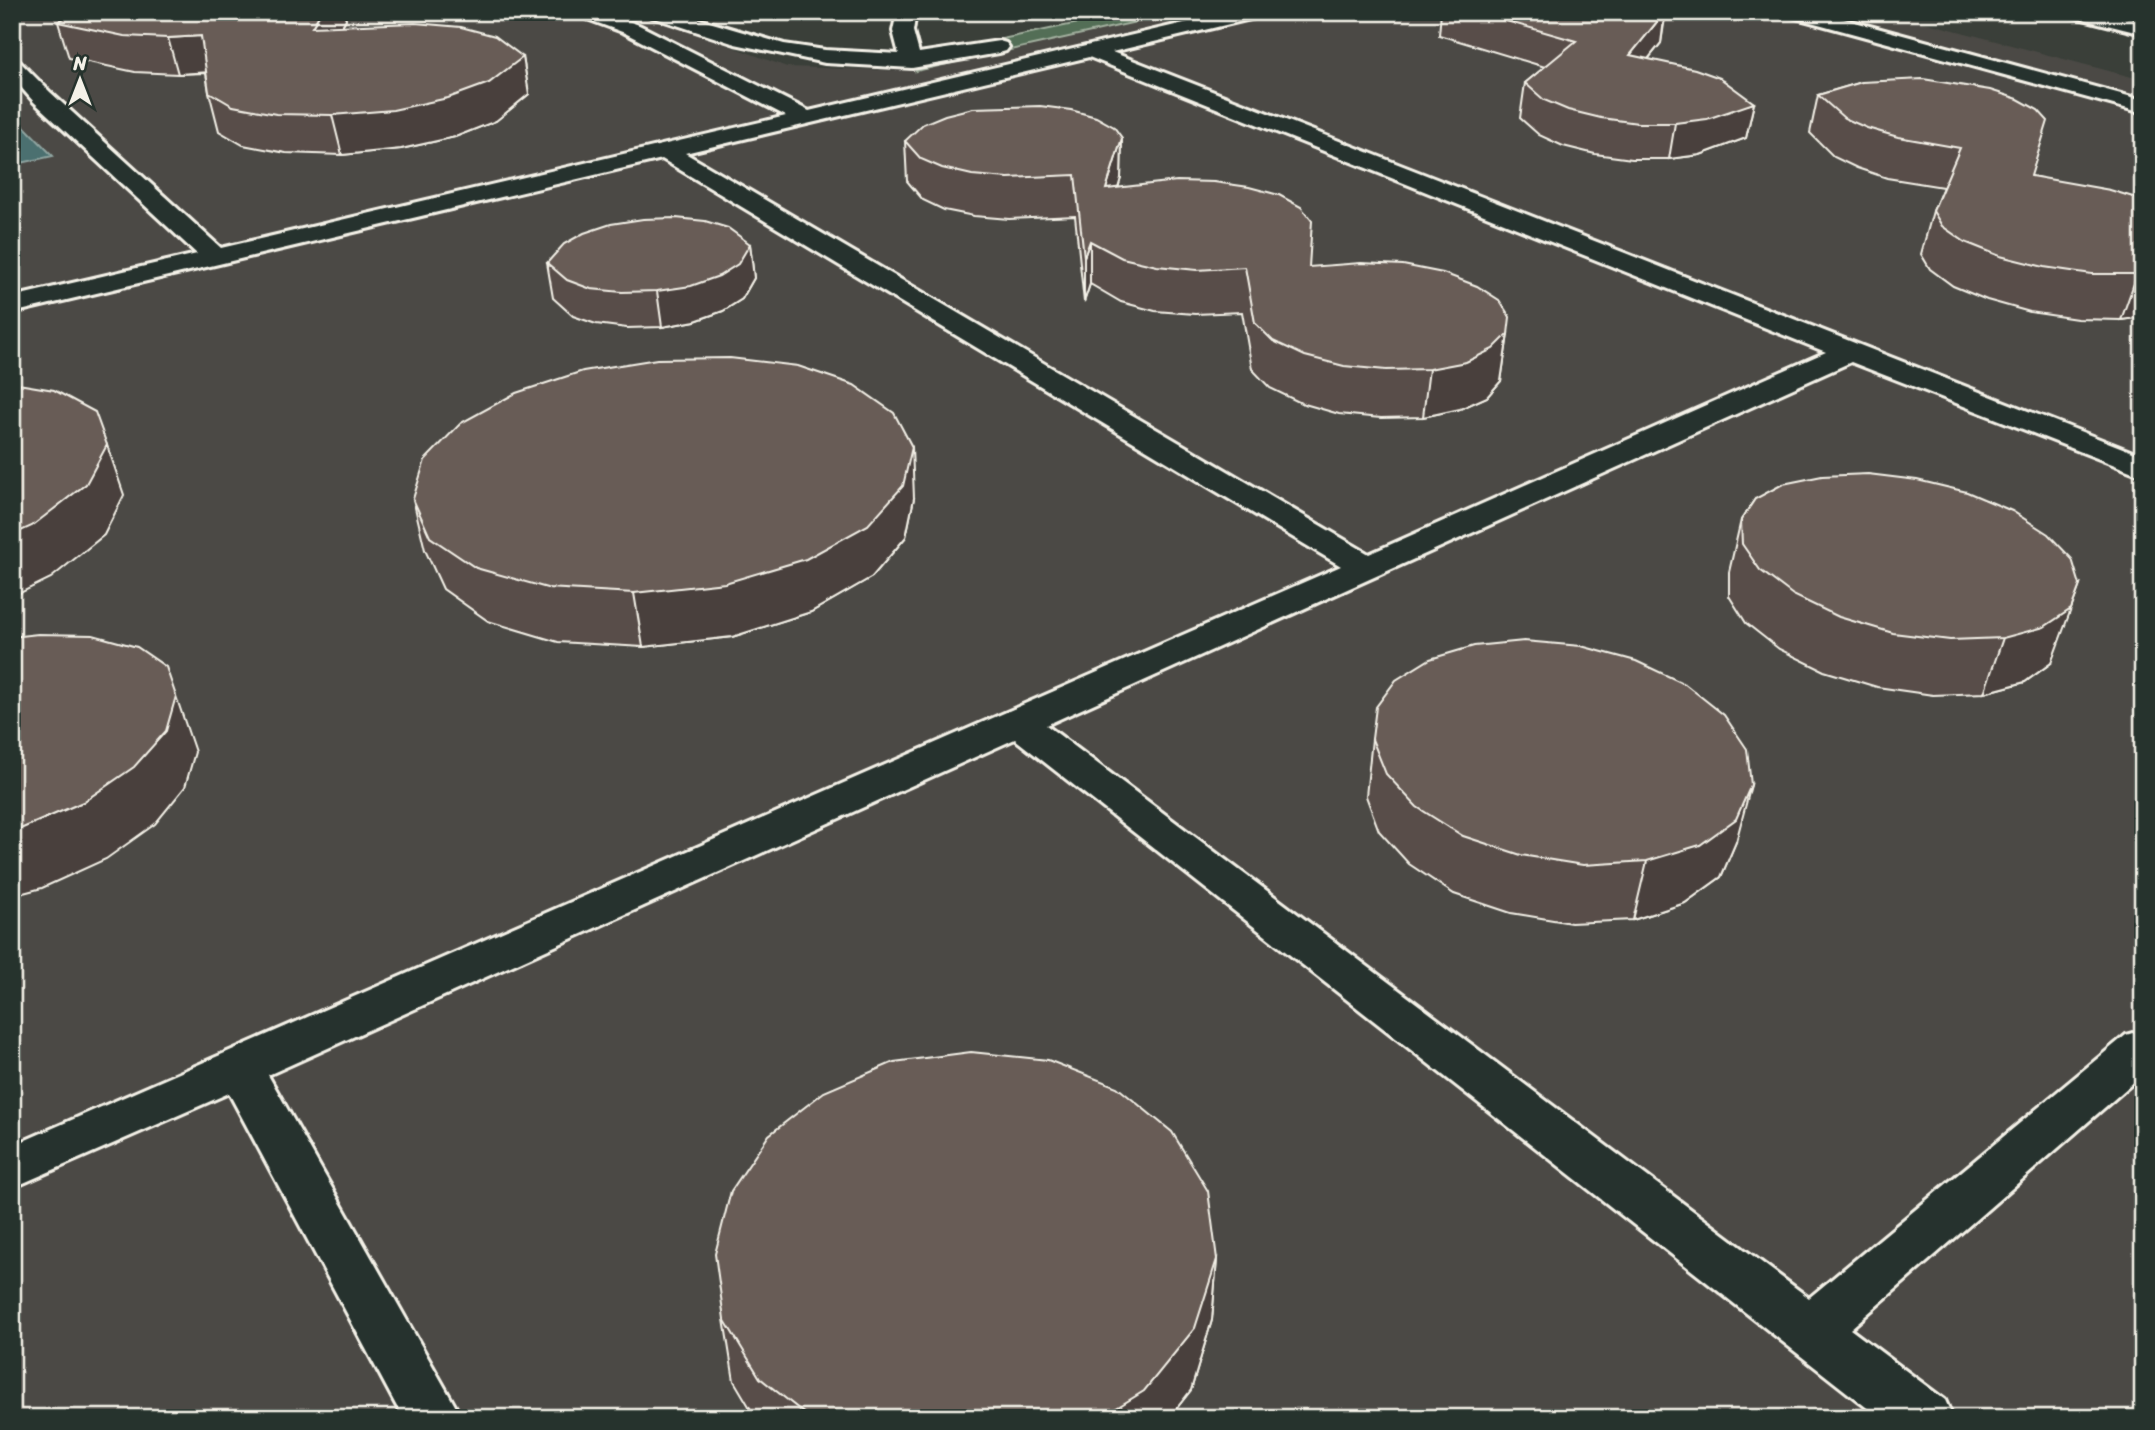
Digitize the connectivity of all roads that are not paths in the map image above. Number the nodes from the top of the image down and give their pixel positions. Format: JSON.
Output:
{"nodes":[{"id":1,"x":586,"y":12,"type":"edge"},
{"id":2,"x":656,"y":12,"type":"edge"},
{"id":3,"x":907,"y":12,"type":"edge"},
{"id":4,"x":1256,"y":12,"type":"edge"},
{"id":5,"x":1796,"y":12,"type":"edge"},
{"id":6,"x":2078,"y":12,"type":"edge"},
{"id":7,"x":2143,"y":28,"type":"edge"},
{"id":8,"x":1021,"y":42,"type":"dead end"},
{"id":9,"x":1094,"y":52,"type":"junction"},
{"id":10,"x":912,"y":62,"type":"junction"},
{"id":11,"x":12,"y":65,"type":"edge"},
{"id":12,"x":2143,"y":107,"type":"edge"},
{"id":13,"x":804,"y":117,"type":"junction"},
{"id":14,"x":663,"y":150,"type":"junction"},
{"id":15,"x":216,"y":257,"type":"junction"},
{"id":16,"x":12,"y":305,"type":"edge"},
{"id":17,"x":1851,"y":351,"type":"junction"},
{"id":18,"x":2143,"y":467,"type":"edge"},
{"id":19,"x":1365,"y":566,"type":"junction"},
{"id":20,"x":1019,"y":723,"type":"junction"},
{"id":21,"x":2143,"y":1046,"type":"edge"},
{"id":22,"x":239,"y":1068,"type":"junction"},
{"id":23,"x":12,"y":1168,"type":"edge"},
{"id":24,"x":1811,"y":1329,"type":"junction"},
{"id":25,"x":433,"y":1418,"type":"edge"},
{"id":26,"x":1924,"y":1418,"type":"edge"}],
"edges":[{"from":1,"to":13,"type":"street"},
{"from":2,"to":10,"type":"street"},
{"from":3,"to":10,"type":"street"},
{"from":4,"to":9,"type":"street"},
{"from":5,"to":12,"type":"street"},
{"from":6,"to":7,"type":"street"},
{"from":8,"to":10,"type":"street"},
{"from":9,"to":13,"type":"street"},
{"from":9,"to":17,"type":"street"},
{"from":11,"to":15,"type":"street"},
{"from":13,"to":14,"type":"street"},
{"from":14,"to":15,"type":"street"},
{"from":14,"to":19,"type":"street"},
{"from":15,"to":16,"type":"street"},
{"from":17,"to":18,"type":"street"},
{"from":17,"to":19,"type":"street"},
{"from":19,"to":20,"type":"street"},
{"from":20,"to":22,"type":"street"},
{"from":20,"to":24,"type":"street"},
{"from":21,"to":24,"type":"street"},
{"from":22,"to":23,"type":"street"},
{"from":22,"to":25,"type":"street"},
{"from":24,"to":26,"type":"street"}]}
